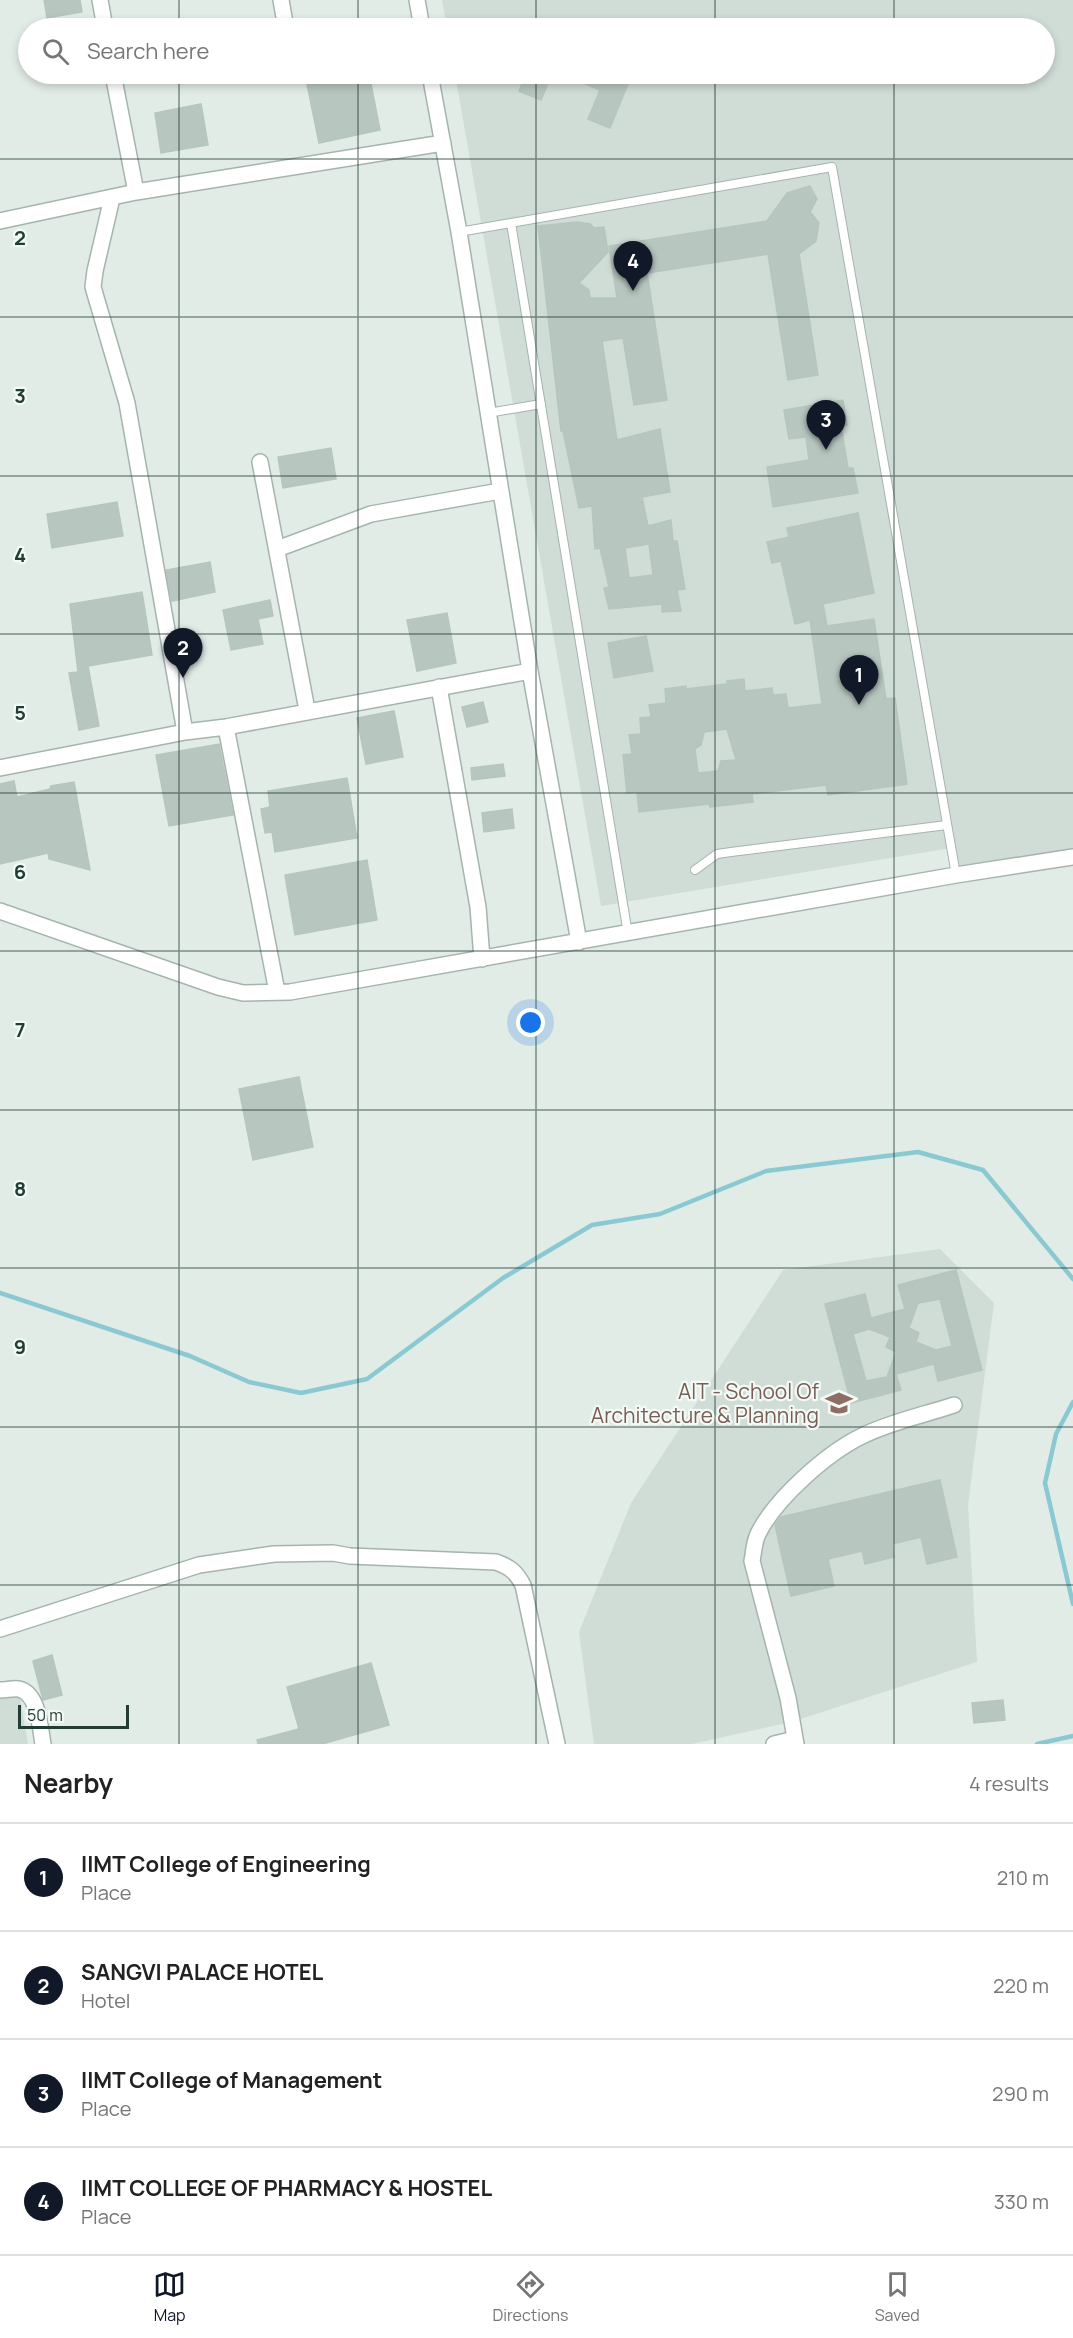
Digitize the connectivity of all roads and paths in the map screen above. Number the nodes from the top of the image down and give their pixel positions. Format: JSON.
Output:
{"nodes":[{"id":1,"x":100,"y":0,"type":"edge"},
{"id":2,"x":281,"y":0,"type":"edge"},
{"id":3,"x":417,"y":0,"type":"edge"},
{"id":4,"x":103,"y":18,"type":"edge"},
{"id":5,"x":284,"y":18,"type":"edge"},
{"id":6,"x":420,"y":18,"type":"edge"},
{"id":7,"x":116,"y":84,"type":"edge"},
{"id":8,"x":432,"y":84,"type":"edge"},
{"id":9,"x":443,"y":143,"type":"junction"},
{"id":10,"x":136,"y":192,"type":"junction"},
{"id":11,"x":112,"y":198,"type":"junction"},
{"id":12,"x":0,"y":221,"type":"edge"},
{"id":13,"x":511,"y":223,"type":"junction"},
{"id":14,"x":459,"y":232,"type":"junction"},
{"id":15,"x":541,"y":404,"type":"junction"},
{"id":16,"x":488,"y":413,"type":"junction"},
{"id":17,"x":260,"y":462,"type":"dead end"},
{"id":18,"x":500,"y":491,"type":"junction"},
{"id":19,"x":277,"y":549,"type":"junction"},
{"id":20,"x":530,"y":671,"type":"junction"},
{"id":21,"x":439,"y":687,"type":"junction"},
{"id":22,"x":307,"y":710,"type":"junction"},
{"id":23,"x":226,"y":727,"type":"junction"},
{"id":24,"x":185,"y":732,"type":"junction"},
{"id":25,"x":0,"y":768,"type":"edge"},
{"id":26,"x":947,"y":825,"type":"junction"},
{"id":27,"x":1073,"y":858,"type":"edge"},
{"id":28,"x":695,"y":870,"type":"dead end"},
{"id":29,"x":956,"y":875,"type":"junction"},
{"id":30,"x":0,"y":910,"type":"edge"},
{"id":31,"x":628,"y":934,"type":"junction"},
{"id":32,"x":579,"y":942,"type":"junction"},
{"id":33,"x":482,"y":959,"type":"junction"},
{"id":34,"x":277,"y":992,"type":"junction"},
{"id":35,"x":954,"y":1405,"type":"dead end"},
{"id":36,"x":0,"y":1629,"type":"edge"},
{"id":37,"x":0,"y":1690,"type":"edge"},
{"id":38,"x":796,"y":1742,"type":"edge"},
{"id":39,"x":43,"y":1744,"type":"edge"},
{"id":40,"x":557,"y":1744,"type":"edge"},
{"id":41,"x":774,"y":1744,"type":"edge"}],
"edges":[{"from":1,"to":4,"type":"street"},
{"from":2,"to":5,"type":"street"},
{"from":3,"to":6,"type":"street"},
{"from":7,"to":10,"type":"street"},
{"from":8,"to":9,"type":"street"},
{"from":9,"to":10,"type":"street"},
{"from":9,"to":14,"type":"street"},
{"from":10,"to":11,"type":"street"},
{"from":11,"to":12,"type":"street"},
{"from":11,"to":24,"type":"street"},
{"from":13,"to":14,"type":"lane"},
{"from":13,"to":15,"type":"lane"},
{"from":13,"to":26,"type":"lane"},
{"from":14,"to":16,"type":"street"},
{"from":15,"to":16,"type":"lane"},
{"from":15,"to":31,"type":"lane"},
{"from":16,"to":18,"type":"street"},
{"from":17,"to":19,"type":"street"},
{"from":18,"to":19,"type":"street"},
{"from":18,"to":20,"type":"street"},
{"from":19,"to":22,"type":"street"},
{"from":20,"to":21,"type":"street"},
{"from":20,"to":32,"type":"street"},
{"from":21,"to":22,"type":"street"},
{"from":21,"to":33,"type":"street"},
{"from":22,"to":23,"type":"street"},
{"from":23,"to":24,"type":"street"},
{"from":23,"to":34,"type":"street"},
{"from":24,"to":25,"type":"street"},
{"from":26,"to":28,"type":"lane"},
{"from":26,"to":29,"type":"lane"},
{"from":27,"to":29,"type":"street"},
{"from":29,"to":31,"type":"street"},
{"from":30,"to":34,"type":"street"},
{"from":31,"to":32,"type":"street"},
{"from":32,"to":33,"type":"street"},
{"from":33,"to":34,"type":"street"},
{"from":35,"to":38,"type":"street"},
{"from":36,"to":40,"type":"street"},
{"from":37,"to":39,"type":"street"},
{"from":38,"to":41,"type":"street"}]}
